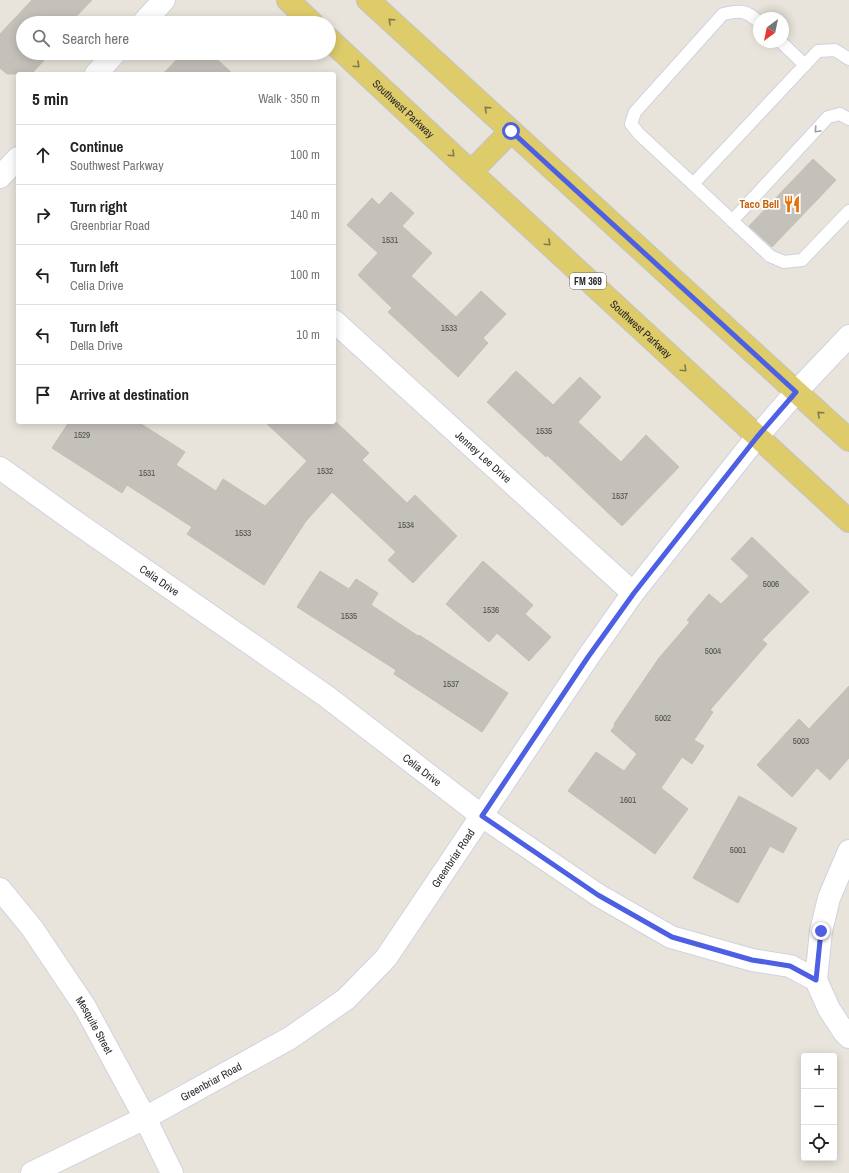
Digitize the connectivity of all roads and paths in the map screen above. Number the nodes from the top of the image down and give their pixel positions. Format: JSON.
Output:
{"nodes":[{"id":1,"x":164,"y":0,"type":"edge"},
{"id":2,"x":288,"y":0,"type":"edge"},
{"id":3,"x":368,"y":0,"type":"edge"},
{"id":4,"x":149,"y":16,"type":"edge"},
{"id":5,"x":305,"y":16,"type":"edge"},
{"id":6,"x":753,"y":16,"type":"edge"},
{"id":7,"x":336,"y":46,"type":"edge"},
{"id":8,"x":787,"y":48,"type":"edge"},
{"id":9,"x":849,"y":59,"type":"edge"},
{"id":10,"x":109,"y":60,"type":"edge"},
{"id":11,"x":805,"y":65,"type":"junction"},
{"id":12,"x":98,"y":72,"type":"edge"},
{"id":13,"x":849,"y":119,"type":"edge"},
{"id":14,"x":511,"y":131,"type":"junction"},
{"id":15,"x":16,"y":160,"type":"edge"},
{"id":16,"x":471,"y":172,"type":"junction"},
{"id":17,"x":0,"y":177,"type":"edge"},
{"id":18,"x":693,"y":184,"type":"junction"},
{"id":19,"x":849,"y":211,"type":"edge"},
{"id":20,"x":732,"y":221,"type":"junction"},
{"id":21,"x":336,"y":323,"type":"edge"},
{"id":22,"x":849,"y":336,"type":"edge"},
{"id":23,"x":796,"y":392,"type":"junction"},
{"id":24,"x":757,"y":437,"type":"junction"},
{"id":25,"x":849,"y":440,"type":"edge"},
{"id":26,"x":0,"y":468,"type":"edge"},
{"id":27,"x":849,"y":521,"type":"edge"},
{"id":28,"x":634,"y":593,"type":"junction"},
{"id":29,"x":482,"y":816,"type":"junction"},
{"id":30,"x":849,"y":851,"type":"edge"},
{"id":31,"x":0,"y":889,"type":"edge"},
{"id":32,"x":816,"y":980,"type":"junction"},
{"id":33,"x":849,"y":1037,"type":"edge"},
{"id":34,"x":144,"y":1118,"type":"junction"},
{"id":35,"x":32,"y":1173,"type":"edge"},
{"id":36,"x":172,"y":1173,"type":"edge"}],
"edges":[{"from":1,"to":4,"type":"street"},
{"from":2,"to":5,"type":"main road"},
{"from":14,"to":3,"type":"main road","one_way":true},
{"from":6,"to":18,"type":"lane"},
{"from":7,"to":16,"type":"main road","name":"Southwest Parkway","number":"FM 369","one_way":true},
{"from":8,"to":11,"type":"lane"},
{"from":9,"to":11,"type":"lane"},
{"from":10,"to":12,"type":"street"},
{"from":11,"to":18,"type":"lane"},
{"from":13,"to":20,"type":"lane","one_way":true},
{"from":14,"to":16,"type":"main road"},
{"from":14,"to":23,"type":"main road"},
{"from":15,"to":17,"type":"street"},
{"from":16,"to":24,"type":"main road","name":"Southwest Parkway","number":"FM 369","one_way":true},
{"from":18,"to":20,"type":"lane"},
{"from":19,"to":20,"type":"lane"},
{"from":21,"to":28,"type":"street","name":"Jenney Lee Drive"},
{"from":22,"to":23,"type":"street","name":"Greenbriar Road"},
{"from":23,"to":24,"type":"street","name":"Greenbriar Road"},
{"from":25,"to":23,"type":"main road","one_way":true},
{"from":24,"to":27,"type":"main road","name":"Southwest Parkway","number":"FM 369"},
{"from":24,"to":28,"type":"street","name":"Greenbriar Road"},
{"from":26,"to":29,"type":"street","name":"Celia Drive"},
{"from":28,"to":29,"type":"street","name":"Greenbriar Road"},
{"from":29,"to":32,"type":"street","name":"Celia Drive"},
{"from":29,"to":34,"type":"street","name":"Greenbriar Road"},
{"from":30,"to":32,"type":"street"},
{"from":31,"to":34,"type":"street","name":"Mesquite Street"},
{"from":32,"to":33,"type":"street"},
{"from":34,"to":35,"type":"street","name":"Greenbriar Road"},
{"from":34,"to":36,"type":"street","name":"Mesquite Street"}]}
